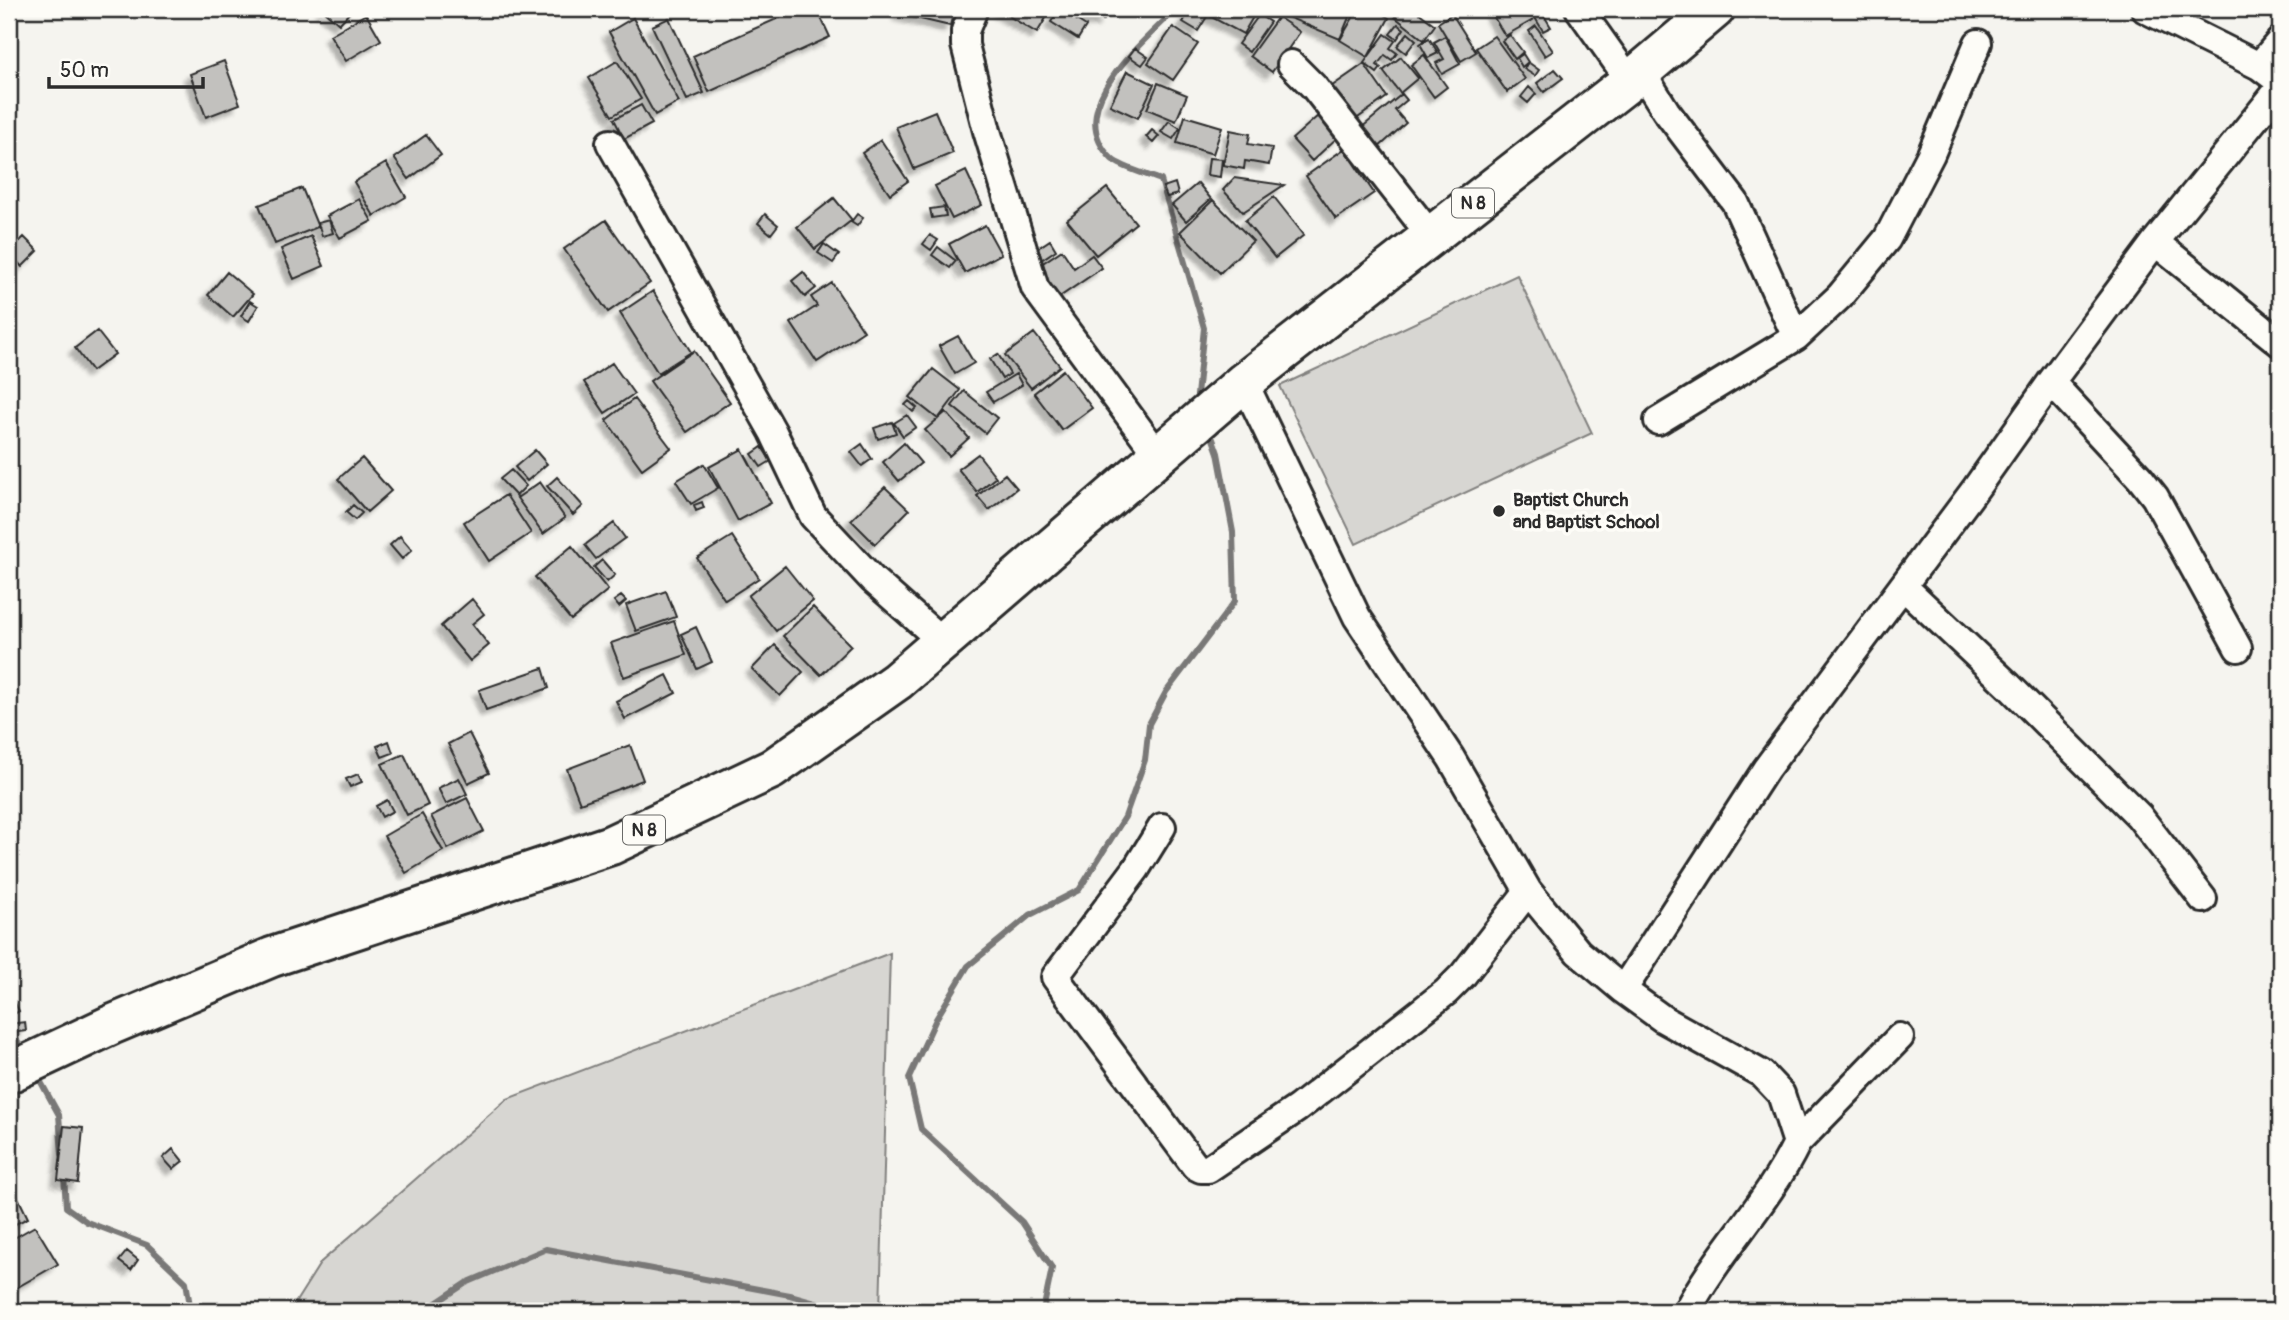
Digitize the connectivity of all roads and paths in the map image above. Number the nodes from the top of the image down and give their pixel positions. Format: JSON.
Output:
{"nodes":[{"id":1,"x":974,"y":9,"type":"edge"},
{"id":2,"x":1579,"y":9,"type":"edge"},
{"id":3,"x":1715,"y":9,"type":"edge"},
{"id":4,"x":2145,"y":9,"type":"edge"},
{"id":5,"x":2188,"y":19,"type":"edge"},
{"id":6,"x":2280,"y":41,"type":"edge"},
{"id":7,"x":1978,"y":43,"type":"dead end"},
{"id":8,"x":1291,"y":64,"type":"dead end"},
{"id":9,"x":2259,"y":66,"type":"junction"},
{"id":10,"x":1636,"y":76,"type":"junction"},
{"id":11,"x":2280,"y":82,"type":"edge"},
{"id":12,"x":2280,"y":88,"type":"edge"},
{"id":13,"x":610,"y":144,"type":"dead end"},
{"id":14,"x":1431,"y":236,"type":"junction"},
{"id":15,"x":2155,"y":242,"type":"junction"},
{"id":16,"x":1796,"y":337,"type":"junction"},
{"id":17,"x":2280,"y":343,"type":"edge"},
{"id":18,"x":2051,"y":382,"type":"junction"},
{"id":19,"x":1236,"y":389,"type":"junction"},
{"id":20,"x":1658,"y":422,"type":"dead end"},
{"id":21,"x":1158,"y":455,"type":"junction"},
{"id":22,"x":1903,"y":586,"type":"junction"},
{"id":23,"x":943,"y":642,"type":"junction"},
{"id":24,"x":2238,"y":648,"type":"dead end"},
{"id":25,"x":1162,"y":827,"type":"dead end"},
{"id":26,"x":1528,"y":891,"type":"junction"},
{"id":27,"x":2203,"y":899,"type":"dead end"},
{"id":28,"x":1623,"y":990,"type":"junction"},
{"id":29,"x":1900,"y":1037,"type":"dead end"},
{"id":30,"x":9,"y":1073,"type":"edge"},
{"id":31,"x":1797,"y":1143,"type":"junction"},
{"id":32,"x":1687,"y":1311,"type":"edge"}],
"edges":[{"from":1,"to":21,"type":"street"},
{"from":2,"to":10,"type":"street"},
{"from":3,"to":10,"type":"highway","number":"N 8"},
{"from":4,"to":5,"type":"street"},
{"from":5,"to":9,"type":"street"},
{"from":6,"to":9,"type":"street"},
{"from":7,"to":16,"type":"street"},
{"from":8,"to":14,"type":"street"},
{"from":9,"to":11,"type":"street"},
{"from":10,"to":14,"type":"highway","number":"N 8"},
{"from":10,"to":16,"type":"street"},
{"from":12,"to":15,"type":"street"},
{"from":13,"to":23,"type":"street"},
{"from":14,"to":19,"type":"highway","number":"N 8"},
{"from":15,"to":17,"type":"street"},
{"from":15,"to":18,"type":"street"},
{"from":16,"to":20,"type":"street"},
{"from":18,"to":22,"type":"street"},
{"from":18,"to":24,"type":"street"},
{"from":19,"to":21,"type":"highway","number":"N 8"},
{"from":19,"to":26,"type":"street"},
{"from":21,"to":23,"type":"highway","number":"N 8"},
{"from":22,"to":27,"type":"street"},
{"from":22,"to":28,"type":"street"},
{"from":23,"to":30,"type":"highway","number":"N 8"},
{"from":25,"to":26,"type":"street"},
{"from":26,"to":28,"type":"street"},
{"from":28,"to":31,"type":"street"},
{"from":29,"to":31,"type":"street"},
{"from":31,"to":32,"type":"street"}]}
